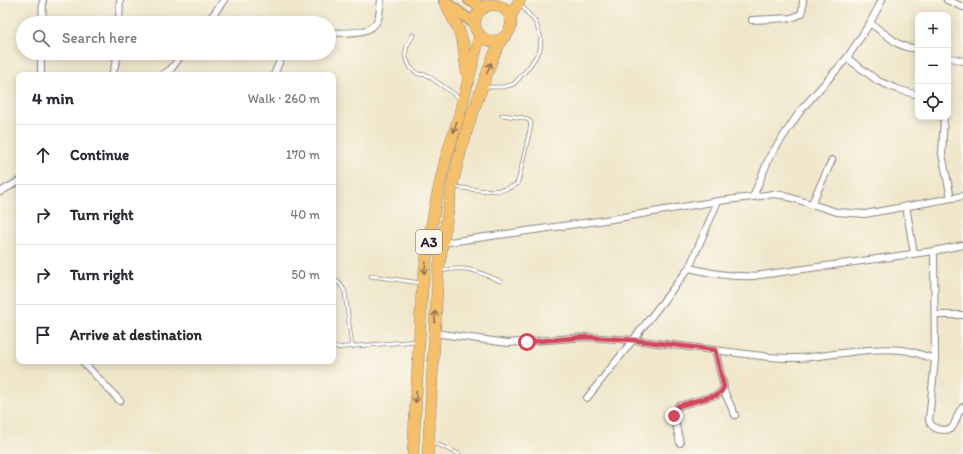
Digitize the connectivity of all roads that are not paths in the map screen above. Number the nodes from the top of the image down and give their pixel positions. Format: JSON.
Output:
{"nodes":[{"id":1,"x":43,"y":0,"type":"edge"},
{"id":2,"x":120,"y":0,"type":"edge"},
{"id":3,"x":224,"y":0,"type":"edge"},
{"id":4,"x":381,"y":0,"type":"edge"},
{"id":5,"x":469,"y":0,"type":"edge"},
{"id":6,"x":803,"y":0,"type":"edge"},
{"id":7,"x":882,"y":0,"type":"edge"},
{"id":8,"x":947,"y":0,"type":"edge"},
{"id":9,"x":444,"y":1,"type":"edge"},
{"id":10,"x":519,"y":1,"type":"edge"},
{"id":11,"x":489,"y":4,"type":"edge"},
{"id":12,"x":963,"y":8,"type":"edge"},
{"id":13,"x":42,"y":16,"type":"edge"},
{"id":14,"x":119,"y":16,"type":"edge"},
{"id":15,"x":212,"y":16,"type":"edge"},
{"id":16,"x":510,"y":17,"type":"junction"},
{"id":17,"x":752,"y":20,"type":"dead end"},
{"id":18,"x":870,"y":23,"type":"junction"},
{"id":19,"x":475,"y":24,"type":"junction"},
{"id":20,"x":336,"y":32,"type":"edge"},
{"id":21,"x":413,"y":35,"type":"dead end"},
{"id":22,"x":480,"y":35,"type":"junction"},
{"id":23,"x":502,"y":39,"type":"junction"},
{"id":24,"x":915,"y":48,"type":"edge"},
{"id":25,"x":846,"y":58,"type":"junction"},
{"id":26,"x":951,"y":58,"type":"edge"},
{"id":27,"x":41,"y":60,"type":"edge"},
{"id":28,"x":117,"y":60,"type":"edge"},
{"id":29,"x":178,"y":60,"type":"edge"},
{"id":30,"x":280,"y":60,"type":"edge"},
{"id":31,"x":963,"y":61,"type":"edge"},
{"id":32,"x":41,"y":72,"type":"edge"},
{"id":33,"x":113,"y":72,"type":"edge"},
{"id":34,"x":166,"y":72,"type":"edge"},
{"id":35,"x":275,"y":72,"type":"edge"},
{"id":36,"x":467,"y":81,"type":"junction"},
{"id":37,"x":482,"y":87,"type":"junction"},
{"id":38,"x":915,"y":94,"type":"edge"},
{"id":39,"x":462,"y":100,"type":"junction"},
{"id":40,"x":502,"y":115,"type":"dead end"},
{"id":41,"x":944,"y":120,"type":"edge"},
{"id":42,"x":832,"y":160,"type":"dead end"},
{"id":43,"x":16,"y":183,"type":"edge"},
{"id":44,"x":452,"y":187,"type":"junction"},
{"id":45,"x":0,"y":192,"type":"edge"},
{"id":46,"x":963,"y":196,"type":"edge"},
{"id":47,"x":753,"y":197,"type":"junction"},
{"id":48,"x":950,"y":198,"type":"junction"},
{"id":49,"x":718,"y":201,"type":"junction"},
{"id":50,"x":811,"y":205,"type":"junction"},
{"id":51,"x":906,"y":206,"type":"junction"},
{"id":52,"x":442,"y":242,"type":"junction"},
{"id":53,"x":963,"y":245,"type":"edge"},
{"id":54,"x":934,"y":251,"type":"junction"},
{"id":55,"x":914,"y":254,"type":"junction"},
{"id":56,"x":689,"y":268,"type":"junction"},
{"id":57,"x":438,"y":272,"type":"junction"},
{"id":58,"x":371,"y":276,"type":"dead end"},
{"id":59,"x":336,"y":280,"type":"edge"},
{"id":60,"x":500,"y":281,"type":"dead end"},
{"id":61,"x":423,"y":283,"type":"junction"},
{"id":62,"x":935,"y":315,"type":"junction"},
{"id":63,"x":963,"y":315,"type":"edge"},
{"id":64,"x":434,"y":333,"type":"junction"},
{"id":65,"x":633,"y":340,"type":"junction"},
{"id":66,"x":419,"y":341,"type":"junction"},
{"id":67,"x":352,"y":347,"type":"junction"},
{"id":68,"x":336,"y":348,"type":"edge"},
{"id":69,"x":715,"y":350,"type":"junction"},
{"id":70,"x":935,"y":359,"type":"junction"},
{"id":71,"x":85,"y":364,"type":"edge"},
{"id":72,"x":723,"y":389,"type":"junction"},
{"id":73,"x":587,"y":398,"type":"dead end"},
{"id":74,"x":120,"y":401,"type":"dead end"},
{"id":75,"x":963,"y":407,"type":"edge"},
{"id":76,"x":735,"y":414,"type":"dead end"},
{"id":77,"x":429,"y":441,"type":"junction"},
{"id":78,"x":680,"y":443,"type":"dead end"},
{"id":79,"x":413,"y":454,"type":"edge"},
{"id":80,"x":428,"y":454,"type":"edge"},
{"id":81,"x":459,"y":454,"type":"edge"}],
"edges":[{"from":1,"to":13,"type":"street"},
{"from":2,"to":14,"type":"street"},
{"from":3,"to":15,"type":"street"},
{"from":4,"to":20,"type":"street"},
{"from":5,"to":11,"type":"main road"},
{"from":6,"to":17,"type":"street"},
{"from":7,"to":18,"type":"street"},
{"from":8,"to":12,"type":"street"},
{"from":9,"to":19,"type":"main road"},
{"from":9,"to":36,"type":"highway"},
{"from":10,"to":16,"type":"highway"},
{"from":10,"to":37,"type":"lane"},
{"from":11,"to":16,"type":"highway"},
{"from":11,"to":19,"type":"highway"},
{"from":16,"to":23,"type":"highway"},
{"from":18,"to":24,"type":"street"},
{"from":18,"to":25,"type":"street"},
{"from":19,"to":22,"type":"highway"},
{"from":21,"to":39,"type":"lane"},
{"from":22,"to":23,"type":"highway"},
{"from":22,"to":36,"type":"highway","number":"A3"},
{"from":37,"to":23,"type":"highway","number":"A3","one_way":true},
{"from":25,"to":38,"type":"street"},
{"from":25,"to":47,"type":"street"},
{"from":26,"to":31,"type":"street"},
{"from":27,"to":32,"type":"street"},
{"from":28,"to":33,"type":"street"},
{"from":29,"to":34,"type":"street"},
{"from":30,"to":35,"type":"street"},
{"from":36,"to":39,"type":"highway","number":"A3"},
{"from":37,"to":44,"type":"highway","number":"A3"},
{"from":39,"to":61,"type":"highway","number":"A3","one_way":true},
{"from":40,"to":44,"type":"lane"},
{"from":41,"to":48,"type":"street"},
{"from":42,"to":50,"type":"street"},
{"from":43,"to":45,"type":"street"},
{"from":44,"to":52,"type":"highway","number":"A3"},
{"from":46,"to":48,"type":"street"},
{"from":47,"to":49,"type":"street"},
{"from":47,"to":50,"type":"street"},
{"from":48,"to":51,"type":"street"},
{"from":49,"to":52,"type":"street"},
{"from":49,"to":56,"type":"street"},
{"from":50,"to":51,"type":"street"},
{"from":51,"to":55,"type":"street"},
{"from":52,"to":57,"type":"highway","number":"A3"},
{"from":53,"to":54,"type":"street"},
{"from":54,"to":55,"type":"street"},
{"from":54,"to":62,"type":"street"},
{"from":55,"to":56,"type":"street"},
{"from":56,"to":65,"type":"street"},
{"from":57,"to":60,"type":"lane"},
{"from":64,"to":57,"type":"highway","number":"A3","one_way":true},
{"from":58,"to":61,"type":"lane"},
{"from":59,"to":67,"type":"lane"},
{"from":61,"to":66,"type":"highway","number":"A3"},
{"from":62,"to":63,"type":"street"},
{"from":62,"to":70,"type":"street"},
{"from":64,"to":65,"type":"street"},
{"from":64,"to":77,"type":"highway","number":"A3"},
{"from":65,"to":69,"type":"street"},
{"from":65,"to":73,"type":"street"},
{"from":66,"to":67,"type":"lane"},
{"from":66,"to":79,"type":"highway","number":"A3","one_way":true},
{"from":67,"to":68,"type":"lane"},
{"from":69,"to":70,"type":"street"},
{"from":69,"to":72,"type":"street"},
{"from":70,"to":75,"type":"street"},
{"from":71,"to":74,"type":"street"},
{"from":72,"to":76,"type":"street"},
{"from":72,"to":78,"type":"street"},
{"from":77,"to":80,"type":"highway","number":"A3"},
{"from":77,"to":81,"type":"lane"}]}
